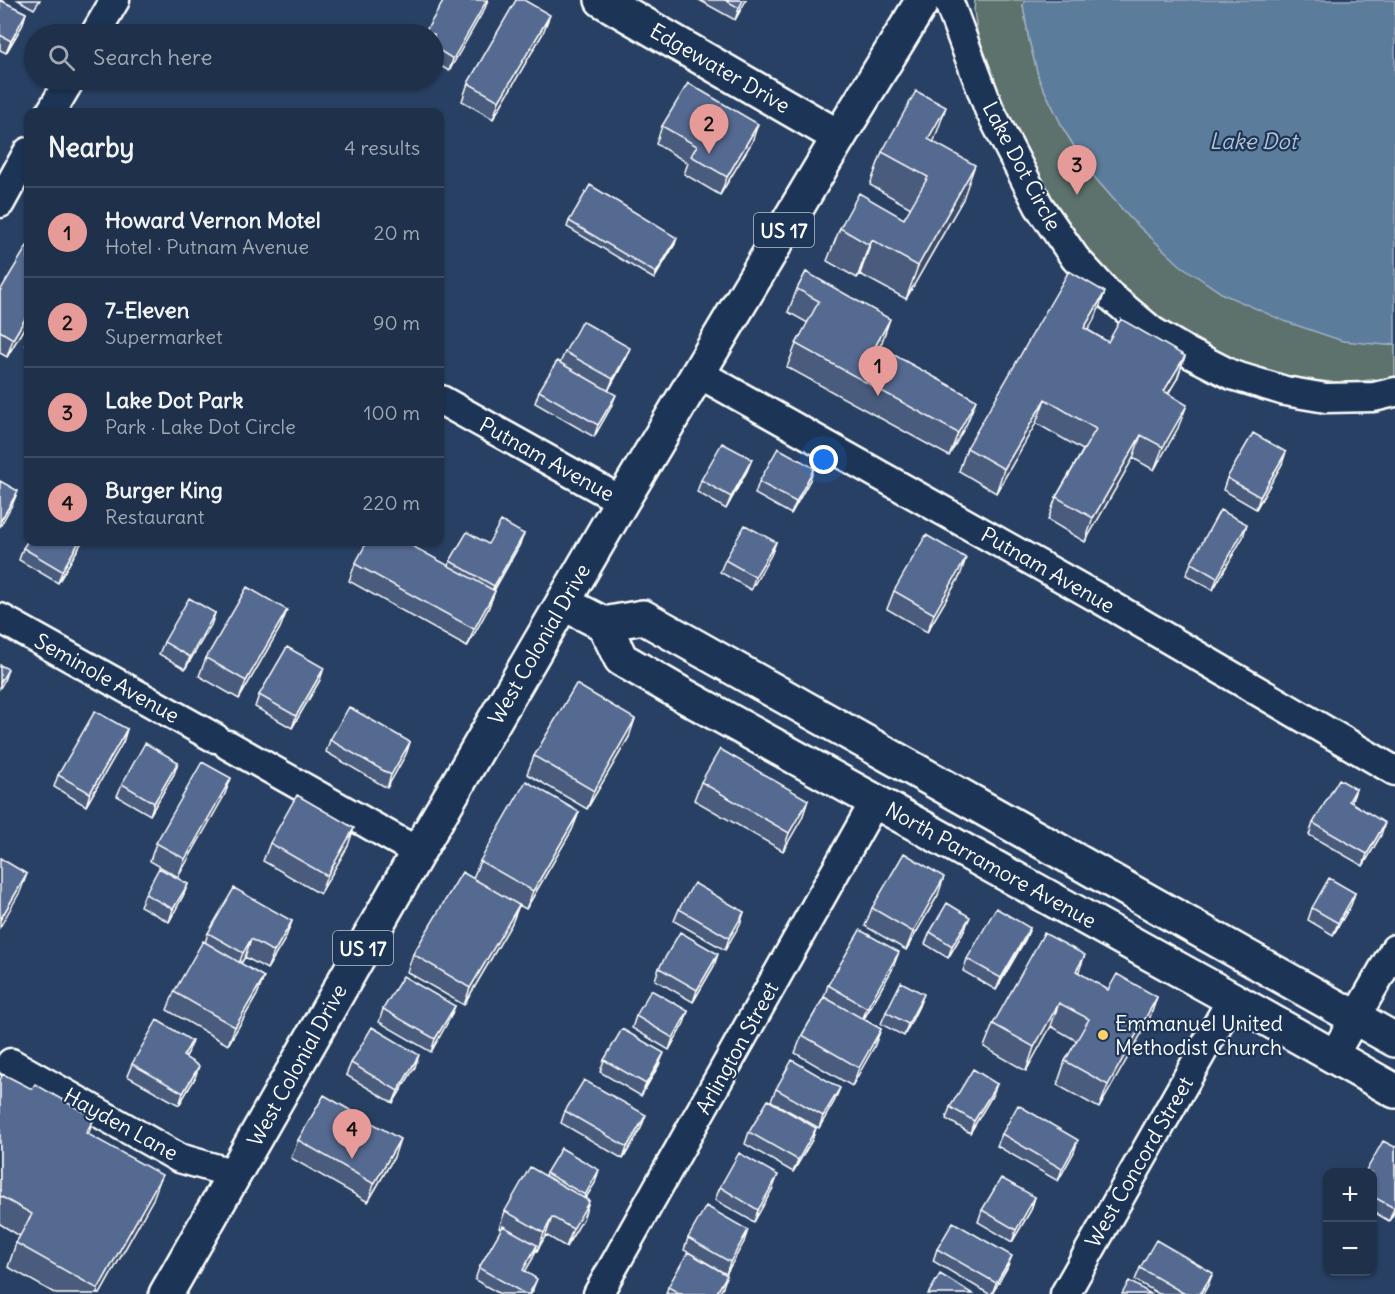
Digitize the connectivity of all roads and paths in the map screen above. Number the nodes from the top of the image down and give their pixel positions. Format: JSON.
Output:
{"nodes":[{"id":1,"x":115,"y":0,"type":"edge"},
{"id":2,"x":602,"y":0,"type":"edge"},
{"id":3,"x":923,"y":0,"type":"edge"},
{"id":4,"x":948,"y":0,"type":"edge"},
{"id":5,"x":101,"y":24,"type":"edge"},
{"id":6,"x":64,"y":90,"type":"edge"},
{"id":7,"x":53,"y":108,"type":"edge"},
{"id":8,"x":839,"y":137,"type":"junction"},
{"id":9,"x":19,"y":164,"type":"edge"},
{"id":10,"x":0,"y":203,"type":"edge"},
{"id":11,"x":698,"y":373,"type":"junction"},
{"id":12,"x":1395,"y":392,"type":"edge"},
{"id":13,"x":444,"y":402,"type":"edge"},
{"id":14,"x":622,"y":501,"type":"junction"},
{"id":15,"x":563,"y":603,"type":"junction"},
{"id":16,"x":0,"y":618,"type":"edge"},
{"id":17,"x":604,"y":624,"type":"junction"},
{"id":18,"x":1395,"y":771,"type":"edge"},
{"id":19,"x":875,"y":801,"type":"junction"},
{"id":20,"x":418,"y":852,"type":"junction"},
{"id":21,"x":1395,"y":949,"type":"edge"},
{"id":22,"x":1232,"y":999,"type":"junction"},
{"id":23,"x":1355,"y":1018,"type":"junction"},
{"id":24,"x":1395,"y":1040,"type":"edge"},
{"id":25,"x":1333,"y":1056,"type":"junction"},
{"id":26,"x":11,"y":1063,"type":"dead end"},
{"id":27,"x":1395,"y":1091,"type":"edge"},
{"id":28,"x":235,"y":1174,"type":"junction"},
{"id":29,"x":166,"y":1294,"type":"edge"},
{"id":30,"x":598,"y":1294,"type":"edge"},
{"id":31,"x":1065,"y":1294,"type":"edge"}],
"edges":[{"from":1,"to":5,"type":"street"},
{"from":2,"to":8,"type":"main road","name":"Edgewater Drive"},
{"from":3,"to":8,"type":"main road","name":"West Colonial Drive","number":"US 17"},
{"from":4,"to":12,"type":"street","name":"Lake Dot Circle"},
{"from":6,"to":7,"type":"street"},
{"from":8,"to":11,"type":"main road","name":"West Colonial Drive","number":"US 17"},
{"from":9,"to":10,"type":"street"},
{"from":11,"to":14,"type":"main road","name":"West Colonial Drive","number":"US 17"},
{"from":11,"to":18,"type":"street","name":"Putnam Avenue"},
{"from":13,"to":14,"type":"street","name":"Putnam Avenue"},
{"from":14,"to":15,"type":"main road","name":"West Colonial Drive","number":"US 17"},
{"from":15,"to":17,"type":"main road"},
{"from":15,"to":20,"type":"main road","name":"West Colonial Drive","number":"US 17"},
{"from":16,"to":20,"type":"street","name":"Seminole Avenue"},
{"from":17,"to":19,"type":"main road","name":"North Parramore Avenue"},
{"from":17,"to":23,"type":"main road"},
{"from":19,"to":22,"type":"main road","name":"North Parramore Avenue"},
{"from":19,"to":30,"type":"street","name":"Arlington Street"},
{"from":20,"to":28,"type":"main road","name":"West Colonial Drive","number":"US 17"},
{"from":21,"to":23,"type":"street"},
{"from":22,"to":25,"type":"main road","name":"North Parramore Avenue"},
{"from":22,"to":31,"type":"street","name":"West Concord Street"},
{"from":23,"to":24,"type":"main road"},
{"from":23,"to":25,"type":"street"},
{"from":25,"to":27,"type":"main road","name":"North Parramore Avenue"},
{"from":26,"to":28,"type":"street","name":"Hayden Lane"},
{"from":28,"to":29,"type":"main road","name":"West Colonial Drive","number":"US 17"}]}
